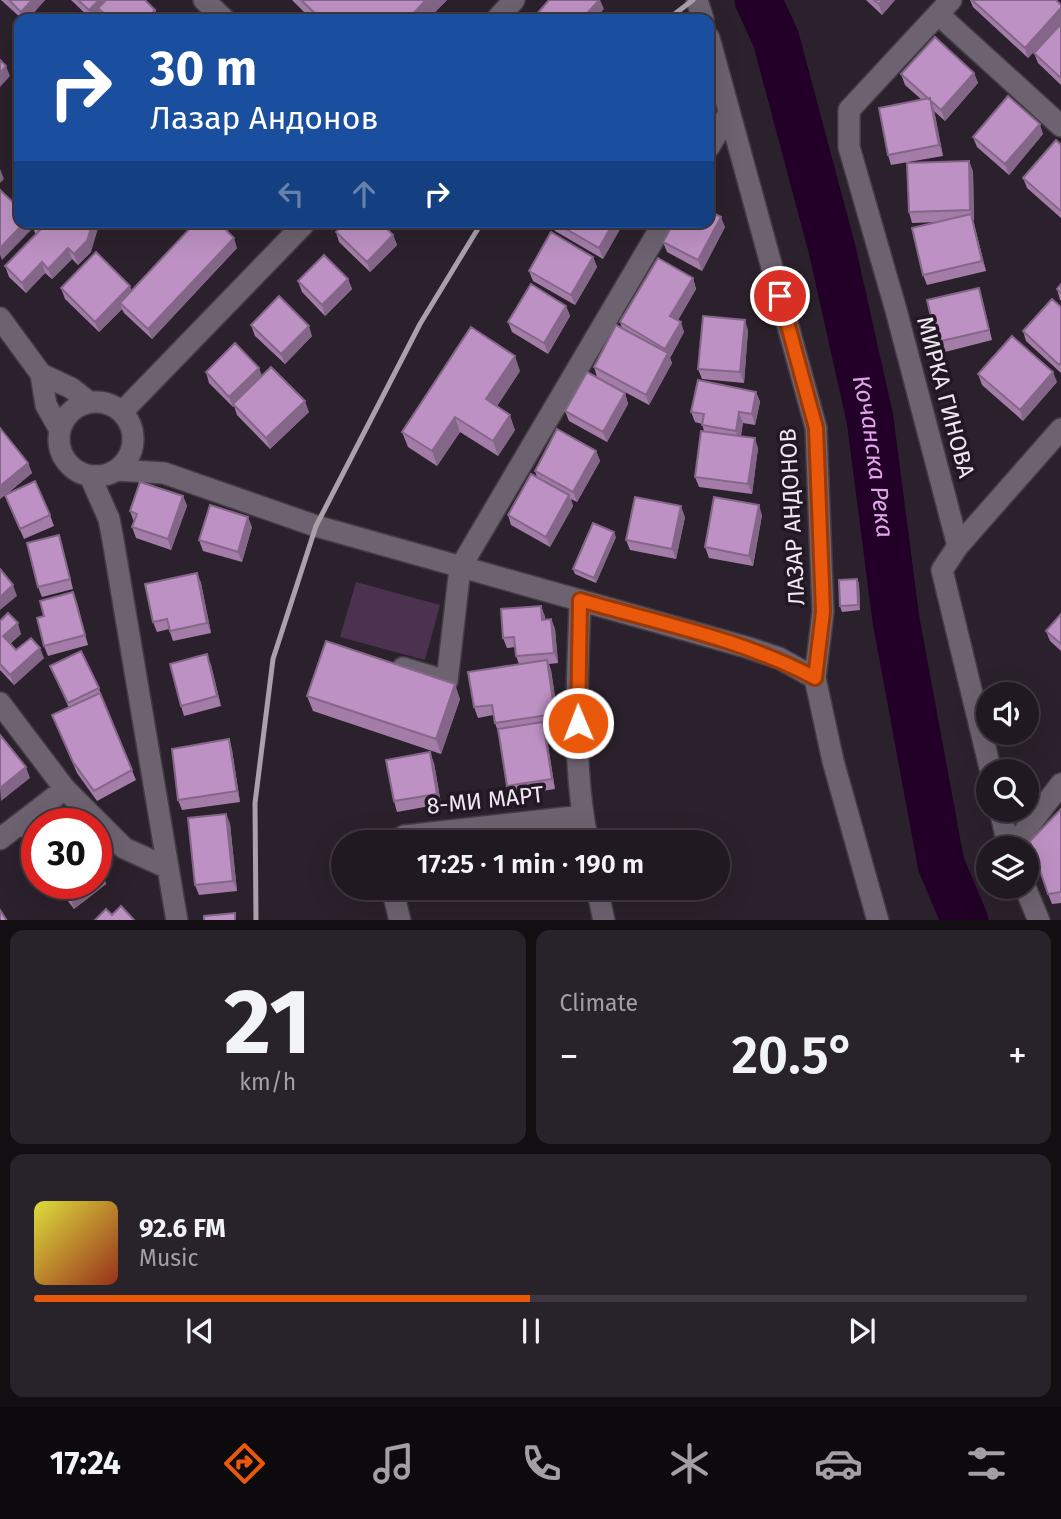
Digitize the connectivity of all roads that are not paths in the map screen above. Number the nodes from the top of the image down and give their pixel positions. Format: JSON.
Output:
{"nodes":[{"id":1,"x":204,"y":0,"type":"edge"},
{"id":2,"x":514,"y":0,"type":"edge"},
{"id":3,"x":945,"y":7,"type":"edge"},
{"id":4,"x":219,"y":14,"type":"edge"},
{"id":5,"x":501,"y":14,"type":"edge"},
{"id":6,"x":714,"y":57,"type":"edge"},
{"id":7,"x":729,"y":113,"type":"junction"},
{"id":8,"x":1061,"y":126,"type":"edge"},
{"id":9,"x":714,"y":138,"type":"edge"},
{"id":10,"x":300,"y":228,"type":"edge"},
{"id":11,"x":660,"y":228,"type":"edge"},
{"id":12,"x":0,"y":318,"type":"edge"},
{"id":13,"x":41,"y":374,"type":"junction"},
{"id":14,"x":89,"y":402,"type":"junction"},
{"id":15,"x":122,"y":412,"type":"junction"},
{"id":16,"x":60,"y":429,"type":"junction"},
{"id":17,"x":1061,"y":429,"type":"edge"},
{"id":18,"x":133,"y":438,"type":"junction"},
{"id":19,"x":105,"y":473,"type":"junction"},
{"id":20,"x":164,"y":473,"type":"junction"},
{"id":21,"x":958,"y":546,"type":"junction"},
{"id":22,"x":460,"y":568,"type":"junction"},
{"id":23,"x":580,"y":600,"type":"junction"},
{"id":24,"x":380,"y":661,"type":"edge"},
{"id":25,"x":815,"y":678,"type":"junction"},
{"id":26,"x":0,"y":703,"type":"edge"},
{"id":27,"x":988,"y":759,"type":"edge"},
{"id":28,"x":1061,"y":784,"type":"edge"},
{"id":29,"x":65,"y":789,"type":"junction"},
{"id":30,"x":582,"y":816,"type":"junction"},
{"id":31,"x":451,"y":830,"type":"edge"},
{"id":32,"x":585,"y":830,"type":"edge"},
{"id":33,"x":1020,"y":836,"type":"edge"},
{"id":34,"x":0,"y":839,"type":"edge"},
{"id":35,"x":168,"y":868,"type":"junction"},
{"id":36,"x":1030,"y":899,"type":"edge"},
{"id":37,"x":395,"y":900,"type":"edge"},
{"id":38,"x":600,"y":900,"type":"edge"},
{"id":39,"x":177,"y":920,"type":"edge"},
{"id":40,"x":400,"y":920,"type":"edge"},
{"id":41,"x":604,"y":920,"type":"edge"},
{"id":42,"x":878,"y":920,"type":"edge"},
{"id":43,"x":1039,"y":920,"type":"edge"}],
"edges":[{"from":1,"to":4,"type":"street"},
{"from":2,"to":5,"type":"street"},
{"from":3,"to":8,"type":"street"},
{"from":3,"to":21,"type":"street","name":"МИРКА ГИНОВА"},
{"from":6,"to":7,"type":"street","name":"ЛАЗАР АНДОНОВ"},
{"from":7,"to":9,"type":"street"},
{"from":7,"to":25,"type":"street","name":"ЛАЗАР АНДОНОВ"},
{"from":10,"to":15,"type":"street"},
{"from":11,"to":22,"type":"street"},
{"from":12,"to":13,"type":"street"},
{"from":13,"to":14,"type":"street"},
{"from":13,"to":16,"type":"street"},
{"from":14,"to":15,"type":"street"},
{"from":14,"to":16,"type":"street"},
{"from":15,"to":18,"type":"street"},
{"from":16,"to":19,"type":"street"},
{"from":17,"to":21,"type":"street","name":"МИРКА ГИНОВА"},
{"from":18,"to":19,"type":"street"},
{"from":18,"to":20,"type":"street"},
{"from":19,"to":20,"type":"street"},
{"from":19,"to":35,"type":"street"},
{"from":20,"to":22,"type":"street"},
{"from":21,"to":27,"type":"street"},
{"from":22,"to":23,"type":"street"},
{"from":22,"to":24,"type":"street"},
{"from":23,"to":25,"type":"street"},
{"from":23,"to":30,"type":"street"},
{"from":25,"to":42,"type":"street","name":"ЛАЗАР АНДОНОВ"},
{"from":26,"to":29,"type":"street"},
{"from":28,"to":33,"type":"street"},
{"from":29,"to":34,"type":"street"},
{"from":29,"to":35,"type":"street"},
{"from":30,"to":31,"type":"street","name":"8-МИ МАРТ"},
{"from":30,"to":32,"type":"street"},
{"from":35,"to":39,"type":"street"},
{"from":36,"to":43,"type":"street"},
{"from":37,"to":40,"type":"street"},
{"from":38,"to":41,"type":"street"}]}
